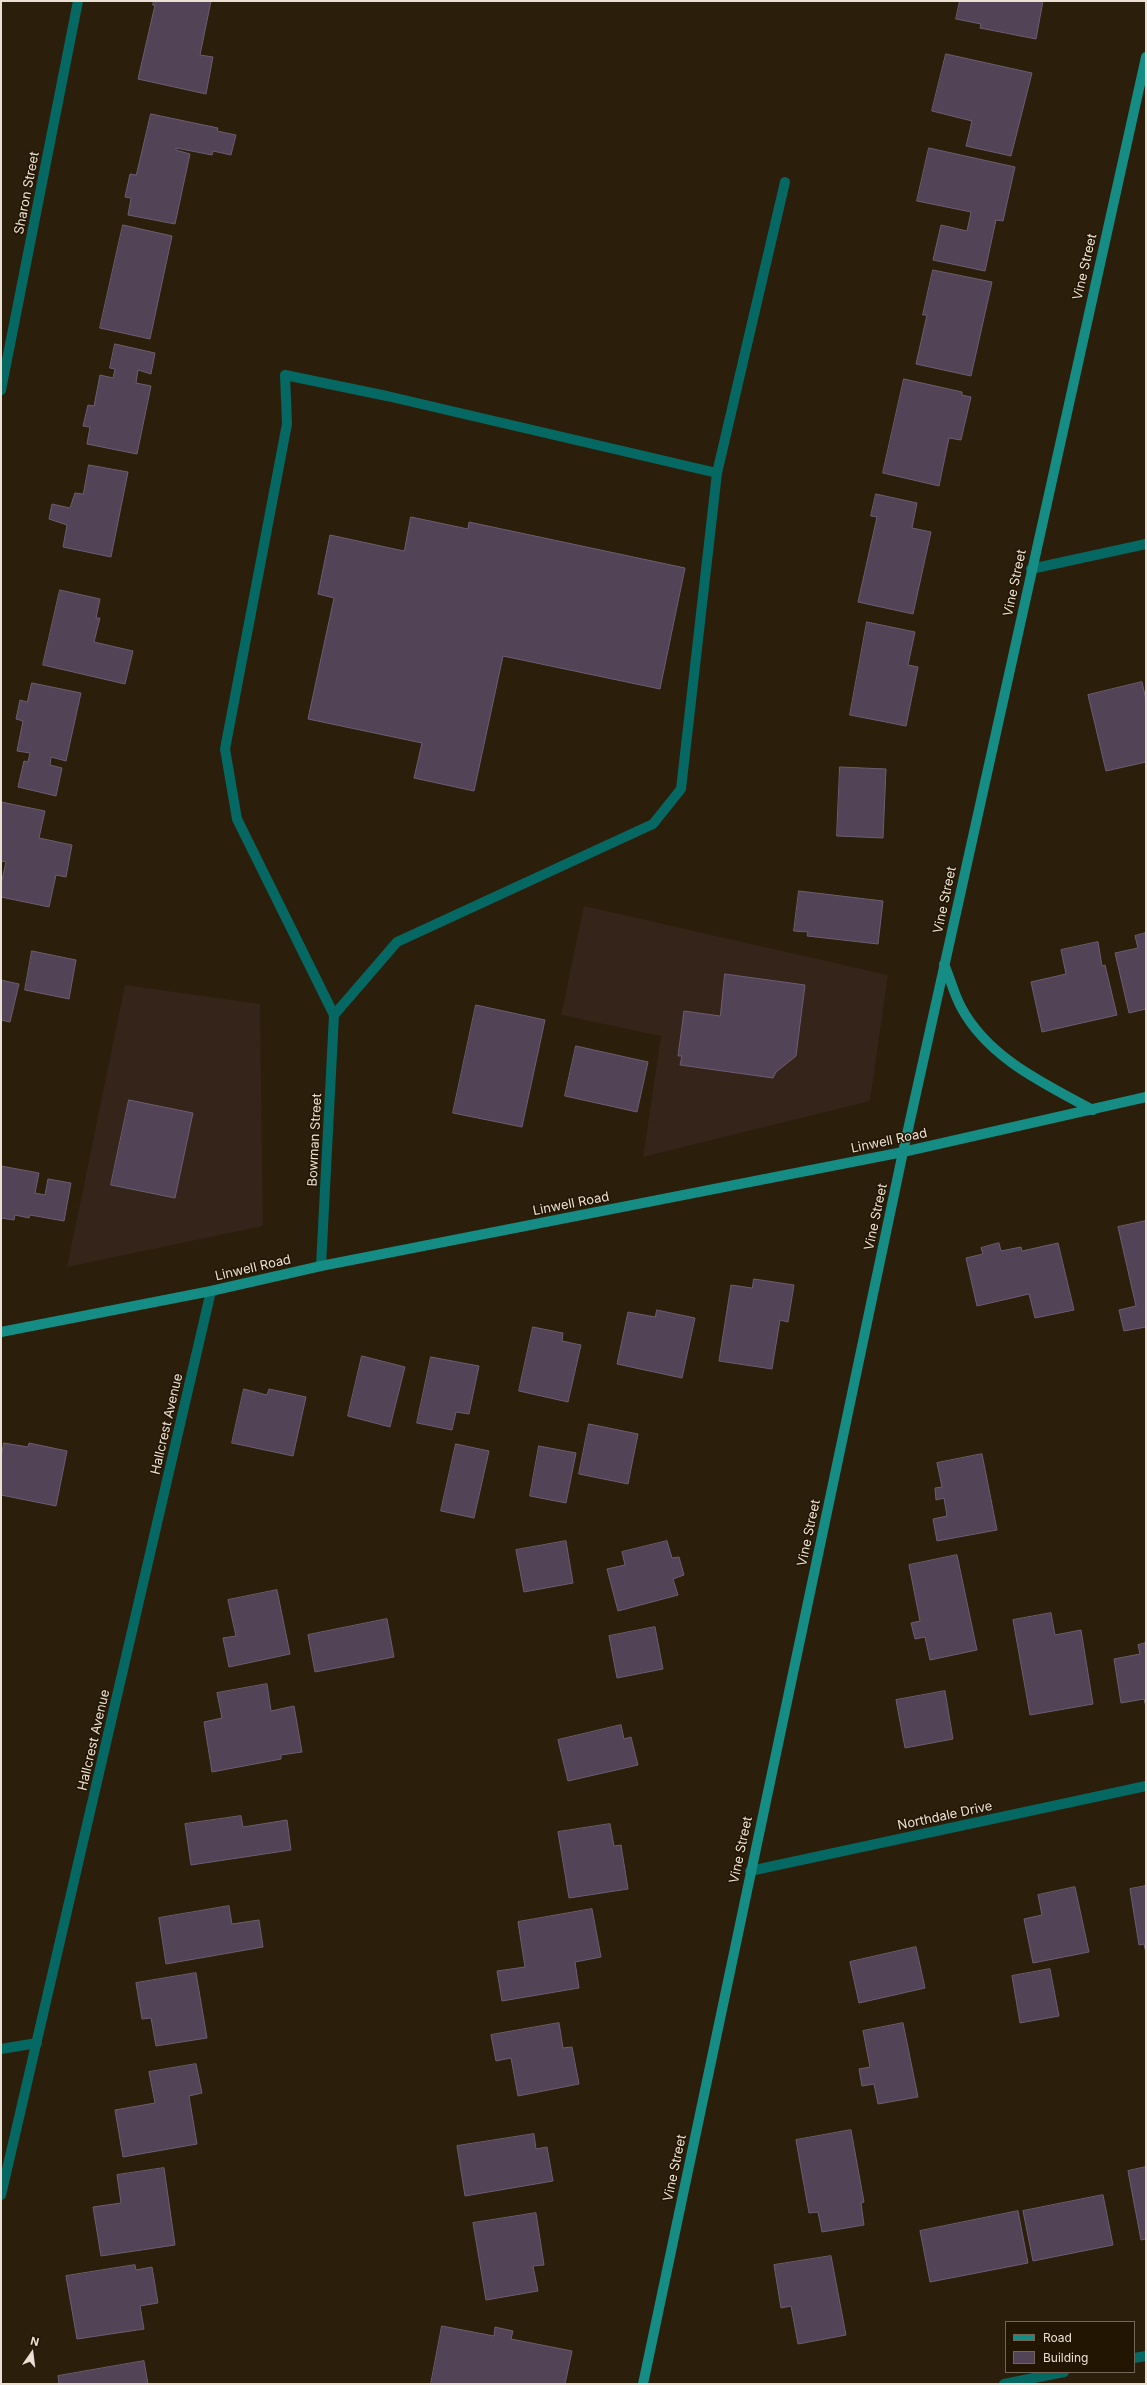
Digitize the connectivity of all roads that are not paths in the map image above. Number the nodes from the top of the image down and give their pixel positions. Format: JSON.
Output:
{"nodes":[{"id":1,"x":78,"y":1,"type":"edge"},
{"id":2,"x":1146,"y":57,"type":"edge"},
{"id":3,"x":785,"y":182,"type":"dead end"},
{"id":4,"x":1,"y":390,"type":"edge"},
{"id":5,"x":717,"y":473,"type":"junction"},
{"id":6,"x":1146,"y":544,"type":"edge"},
{"id":7,"x":1031,"y":569,"type":"junction"},
{"id":8,"x":944,"y":964,"type":"junction"},
{"id":9,"x":334,"y":1015,"type":"junction"},
{"id":10,"x":1146,"y":1098,"type":"edge"},
{"id":11,"x":1093,"y":1110,"type":"junction"},
{"id":12,"x":903,"y":1152,"type":"junction"},
{"id":13,"x":321,"y":1266,"type":"junction"},
{"id":14,"x":211,"y":1291,"type":"junction"},
{"id":15,"x":1,"y":1332,"type":"edge"},
{"id":16,"x":1146,"y":1786,"type":"edge"},
{"id":17,"x":750,"y":1871,"type":"junction"},
{"id":18,"x":37,"y":2043,"type":"junction"},
{"id":19,"x":1,"y":2049,"type":"edge"},
{"id":20,"x":1,"y":2195,"type":"edge"},
{"id":21,"x":1146,"y":2356,"type":"edge"},
{"id":22,"x":1135,"y":2358,"type":"edge"},
{"id":23,"x":1059,"y":2373,"type":"edge"},
{"id":24,"x":644,"y":2384,"type":"edge"},
{"id":25,"x":1004,"y":2384,"type":"edge"}],
"edges":[{"from":1,"to":4,"type":"street","name":"Sharon Street"},
{"from":2,"to":7,"type":"street","name":"Vine Street"},
{"from":3,"to":5,"type":"street"},
{"from":5,"to":9,"type":"street"},
{"from":5,"to":9,"type":"street"},
{"from":6,"to":7,"type":"street"},
{"from":7,"to":8,"type":"street","name":"Vine Street"},
{"from":8,"to":11,"type":"street"},
{"from":8,"to":12,"type":"street","name":"Vine Street"},
{"from":9,"to":13,"type":"street","name":"Bowman Street"},
{"from":10,"to":11,"type":"street","name":"Linwell Road"},
{"from":11,"to":12,"type":"street","name":"Linwell Road"},
{"from":12,"to":13,"type":"street","name":"Linwell Road"},
{"from":12,"to":17,"type":"street","name":"Vine Street"},
{"from":13,"to":14,"type":"street","name":"Linwell Road"},
{"from":14,"to":15,"type":"street","name":"Linwell Road"},
{"from":14,"to":18,"type":"street","name":"Hallcrest Avenue"},
{"from":16,"to":17,"type":"street","name":"Northdale Drive"},
{"from":17,"to":24,"type":"street","name":"Vine Street"},
{"from":18,"to":19,"type":"street"},
{"from":18,"to":20,"type":"street","name":"Hallcrest Avenue"},
{"from":21,"to":22,"type":"street"},
{"from":23,"to":25,"type":"street"}]}
